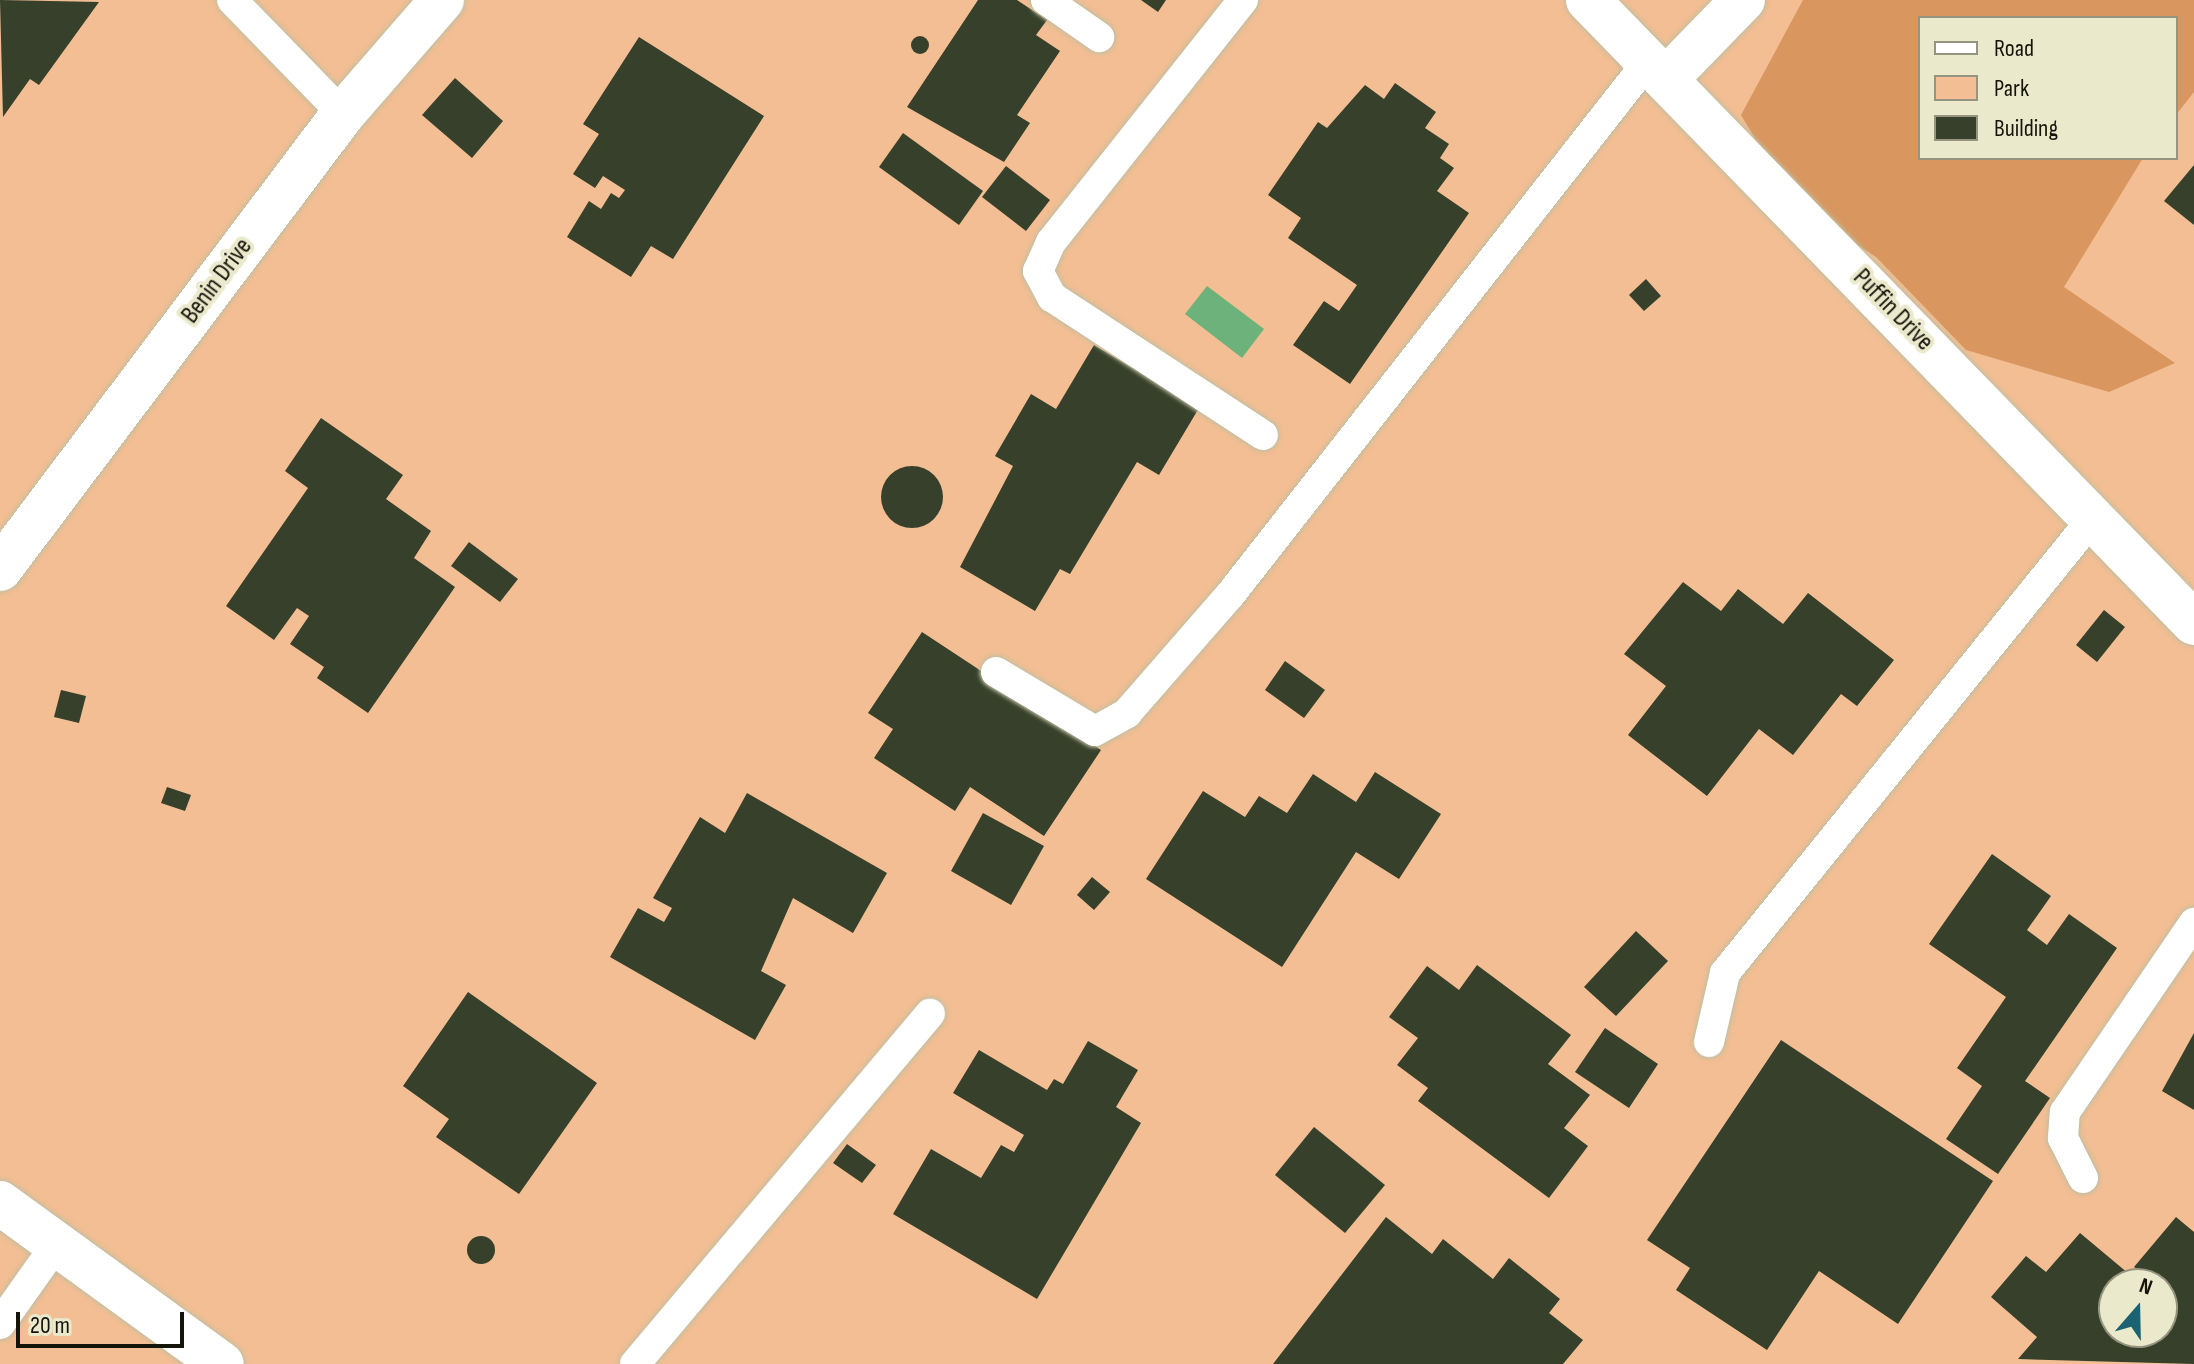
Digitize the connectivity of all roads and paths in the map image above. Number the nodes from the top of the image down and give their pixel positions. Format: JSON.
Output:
{"nodes":[{"id":1,"x":232,"y":0,"type":"edge"},
{"id":2,"x":442,"y":0,"type":"edge"},
{"id":3,"x":1046,"y":0,"type":"edge"},
{"id":4,"x":1243,"y":0,"type":"edge"},
{"id":5,"x":1588,"y":0,"type":"edge"},
{"id":6,"x":1743,"y":0,"type":"edge"},
{"id":7,"x":1099,"y":37,"type":"dead end"},
{"id":8,"x":1659,"y":67,"type":"junction"},
{"id":9,"x":343,"y":114,"type":"junction"},
{"id":10,"x":1263,"y":435,"type":"dead end"},
{"id":11,"x":2093,"y":518,"type":"junction"},
{"id":12,"x":0,"y":569,"type":"edge"},
{"id":13,"x":2194,"y":623,"type":"edge"},
{"id":14,"x":996,"y":672,"type":"dead end"},
{"id":15,"x":2194,"y":923,"type":"edge"},
{"id":16,"x":930,"y":1014,"type":"dead end"},
{"id":17,"x":1709,"y":1042,"type":"dead end"},
{"id":18,"x":2083,"y":1178,"type":"dead end"},
{"id":19,"x":3,"y":1213,"type":"edge"},
{"id":20,"x":56,"y":1245,"type":"junction"},
{"id":21,"x":0,"y":1324,"type":"edge"},
{"id":22,"x":222,"y":1364,"type":"edge"},
{"id":23,"x":635,"y":1364,"type":"edge"}],
"edges":[{"from":1,"to":9,"type":"lane"},
{"from":2,"to":9,"type":"street","name":"Benin Drive"},
{"from":3,"to":7,"type":"lane"},
{"from":4,"to":10,"type":"lane"},
{"from":5,"to":8,"type":"street","name":"Puffin Drive"},
{"from":6,"to":8,"type":"street"},
{"from":8,"to":11,"type":"street","name":"Puffin Drive"},
{"from":8,"to":14,"type":"lane"},
{"from":9,"to":12,"type":"street","name":"Benin Drive"},
{"from":11,"to":13,"type":"street","name":"Puffin Drive"},
{"from":11,"to":17,"type":"lane"},
{"from":15,"to":18,"type":"lane"},
{"from":16,"to":23,"type":"lane"},
{"from":19,"to":20,"type":"street"},
{"from":20,"to":21,"type":"lane"},
{"from":20,"to":22,"type":"street"}]}
